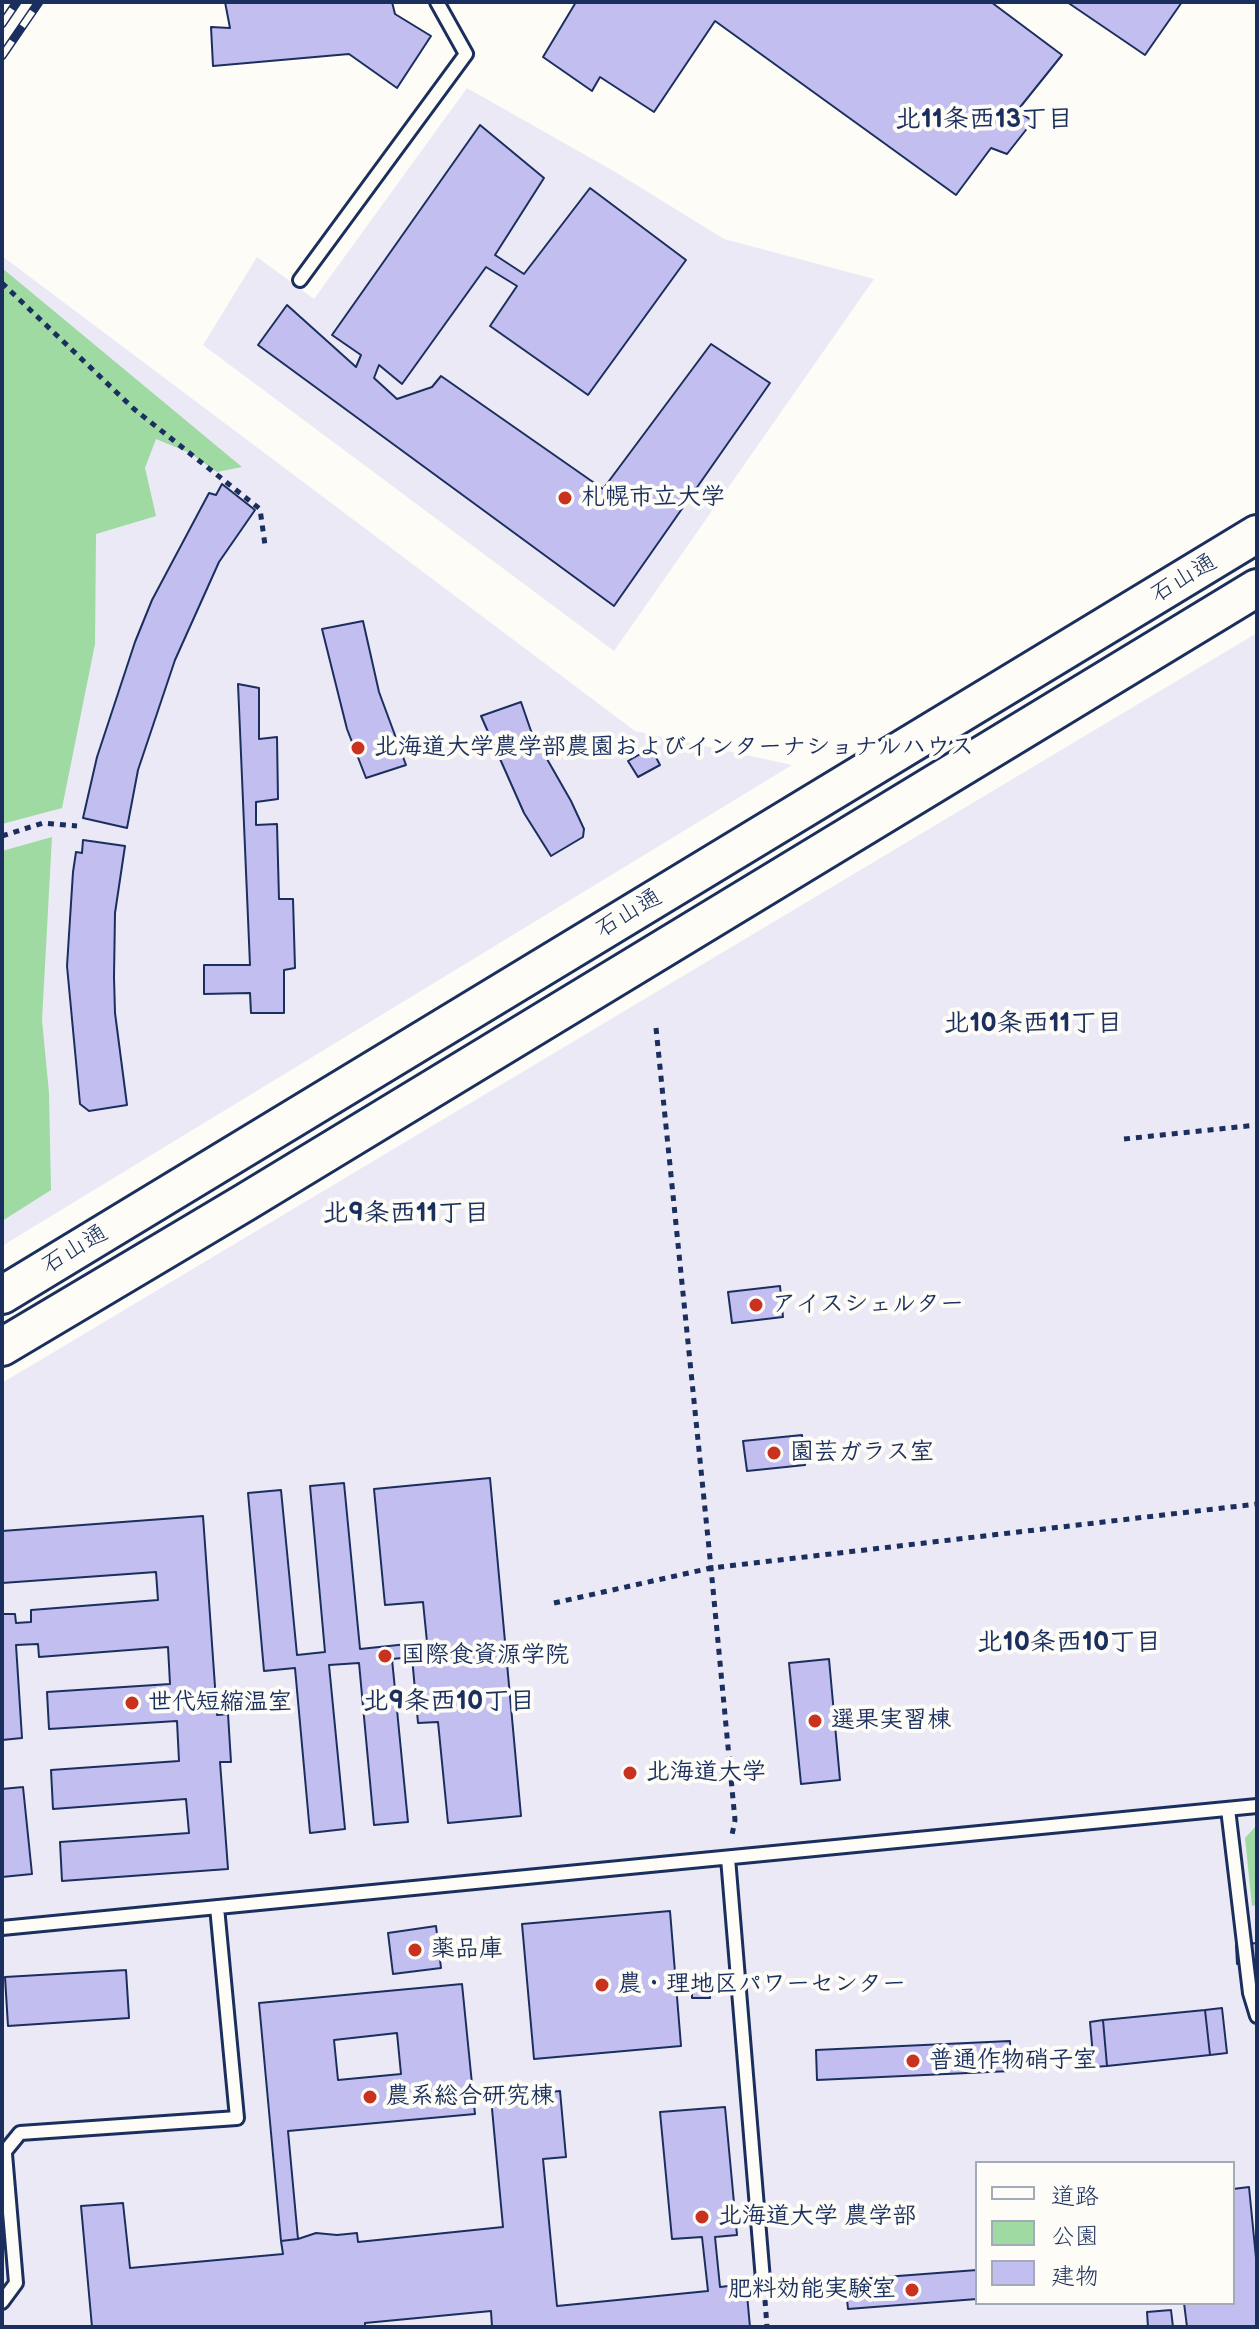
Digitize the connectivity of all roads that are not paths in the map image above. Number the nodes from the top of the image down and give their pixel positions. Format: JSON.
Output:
{"nodes":[{"id":1,"x":437,"y":2,"type":"edge"},
{"id":2,"x":300,"y":280,"type":"dead end"},
{"id":3,"x":1257,"y":534,"type":"edge"},
{"id":4,"x":1257,"y":588,"type":"edge"},
{"id":5,"x":2,"y":1295,"type":"edge"},
{"id":6,"x":2,"y":1347,"type":"edge"},
{"id":7,"x":1257,"y":1806,"type":"edge"},
{"id":8,"x":1228,"y":1809,"type":"junction"},
{"id":9,"x":728,"y":1858,"type":"junction"},
{"id":10,"x":217,"y":1907,"type":"junction"},
{"id":11,"x":2,"y":1928,"type":"edge"},
{"id":12,"x":1257,"y":2016,"type":"edge"},
{"id":13,"x":3,"y":2155,"type":"edge"},
{"id":14,"x":763,"y":2280,"type":"dead end"},
{"id":15,"x":2,"y":2302,"type":"edge"}],
"edges":[{"from":1,"to":2,"type":"lane"},
{"from":3,"to":5,"type":"main road","name":"石山通"},
{"from":4,"to":6,"type":"main road","name":"石山通"},
{"from":7,"to":8,"type":"lane"},
{"from":8,"to":9,"type":"lane"},
{"from":8,"to":12,"type":"lane"},
{"from":9,"to":10,"type":"lane"},
{"from":9,"to":14,"type":"lane"},
{"from":10,"to":11,"type":"lane"},
{"from":10,"to":13,"type":"lane"},
{"from":13,"to":15,"type":"lane"}]}
